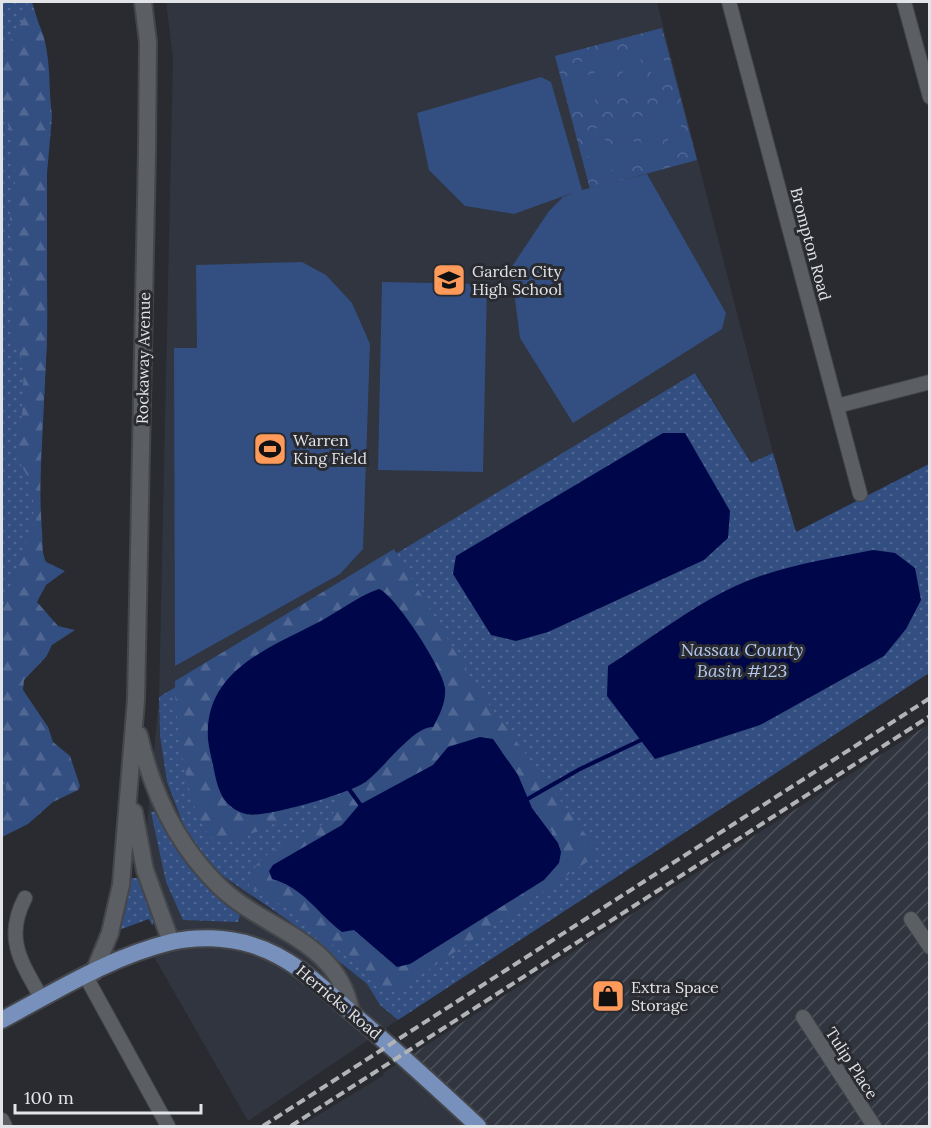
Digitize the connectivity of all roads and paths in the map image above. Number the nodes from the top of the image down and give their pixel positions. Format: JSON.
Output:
{"nodes":[{"id":1,"x":143,"y":2,"type":"edge"},
{"id":2,"x":729,"y":2,"type":"edge"},
{"id":3,"x":904,"y":2,"type":"edge"},
{"id":4,"x":930,"y":97,"type":"edge"},
{"id":5,"x":930,"y":382,"type":"edge"},
{"id":6,"x":837,"y":406,"type":"junction"},
{"id":7,"x":860,"y":494,"type":"dead end"},
{"id":8,"x":134,"y":715,"type":"junction"},
{"id":9,"x":130,"y":779,"type":"junction"},
{"id":10,"x":25,"y":898,"type":"dead end"},
{"id":11,"x":911,"y":919,"type":"dead end"},
{"id":12,"x":171,"y":942,"type":"junction"},
{"id":13,"x":930,"y":947,"type":"edge"},
{"id":14,"x":90,"y":974,"type":"junction"},
{"id":15,"x":42,"y":999,"type":"junction"},
{"id":16,"x":351,"y":1011,"type":"junction"},
{"id":17,"x":803,"y":1017,"type":"dead end"},
{"id":18,"x":2,"y":1020,"type":"edge"},
{"id":19,"x":2,"y":1120,"type":"edge"},
{"id":20,"x":5,"y":1126,"type":"edge"},
{"id":21,"x":168,"y":1126,"type":"edge"},
{"id":22,"x":478,"y":1126,"type":"edge"},
{"id":23,"x":874,"y":1126,"type":"edge"}],
"edges":[{"from":1,"to":8,"type":"main road","name":"Rockaway Avenue"},
{"from":2,"to":6,"type":"street","name":"Brompton Road"},
{"from":3,"to":4,"type":"street"},
{"from":5,"to":6,"type":"street"},
{"from":6,"to":7,"type":"street","name":"Brompton Road"},
{"from":8,"to":9,"type":"main road","name":"Rockaway Avenue"},
{"from":8,"to":16,"type":"main road","name":"Rockaway Avenue"},
{"from":9,"to":12,"type":"main road","name":"Rockaway Avenue"},
{"from":9,"to":14,"type":"main road","name":"Rockaway Avenue"},
{"from":10,"to":15,"type":"street"},
{"from":11,"to":13,"type":"street"},
{"from":12,"to":14,"type":"main road","name":"Herricks Road"},
{"from":12,"to":16,"type":"main road","name":"Herricks Road"},
{"from":14,"to":15,"type":"main road","name":"Herricks Road"},
{"from":14,"to":21,"type":"street"},
{"from":15,"to":18,"type":"main road","name":"Herricks Road"},
{"from":16,"to":22,"type":"main road","name":"Herricks Road"},
{"from":17,"to":23,"type":"street","name":"Tulip Place"},
{"from":19,"to":20,"type":"street"}]}
